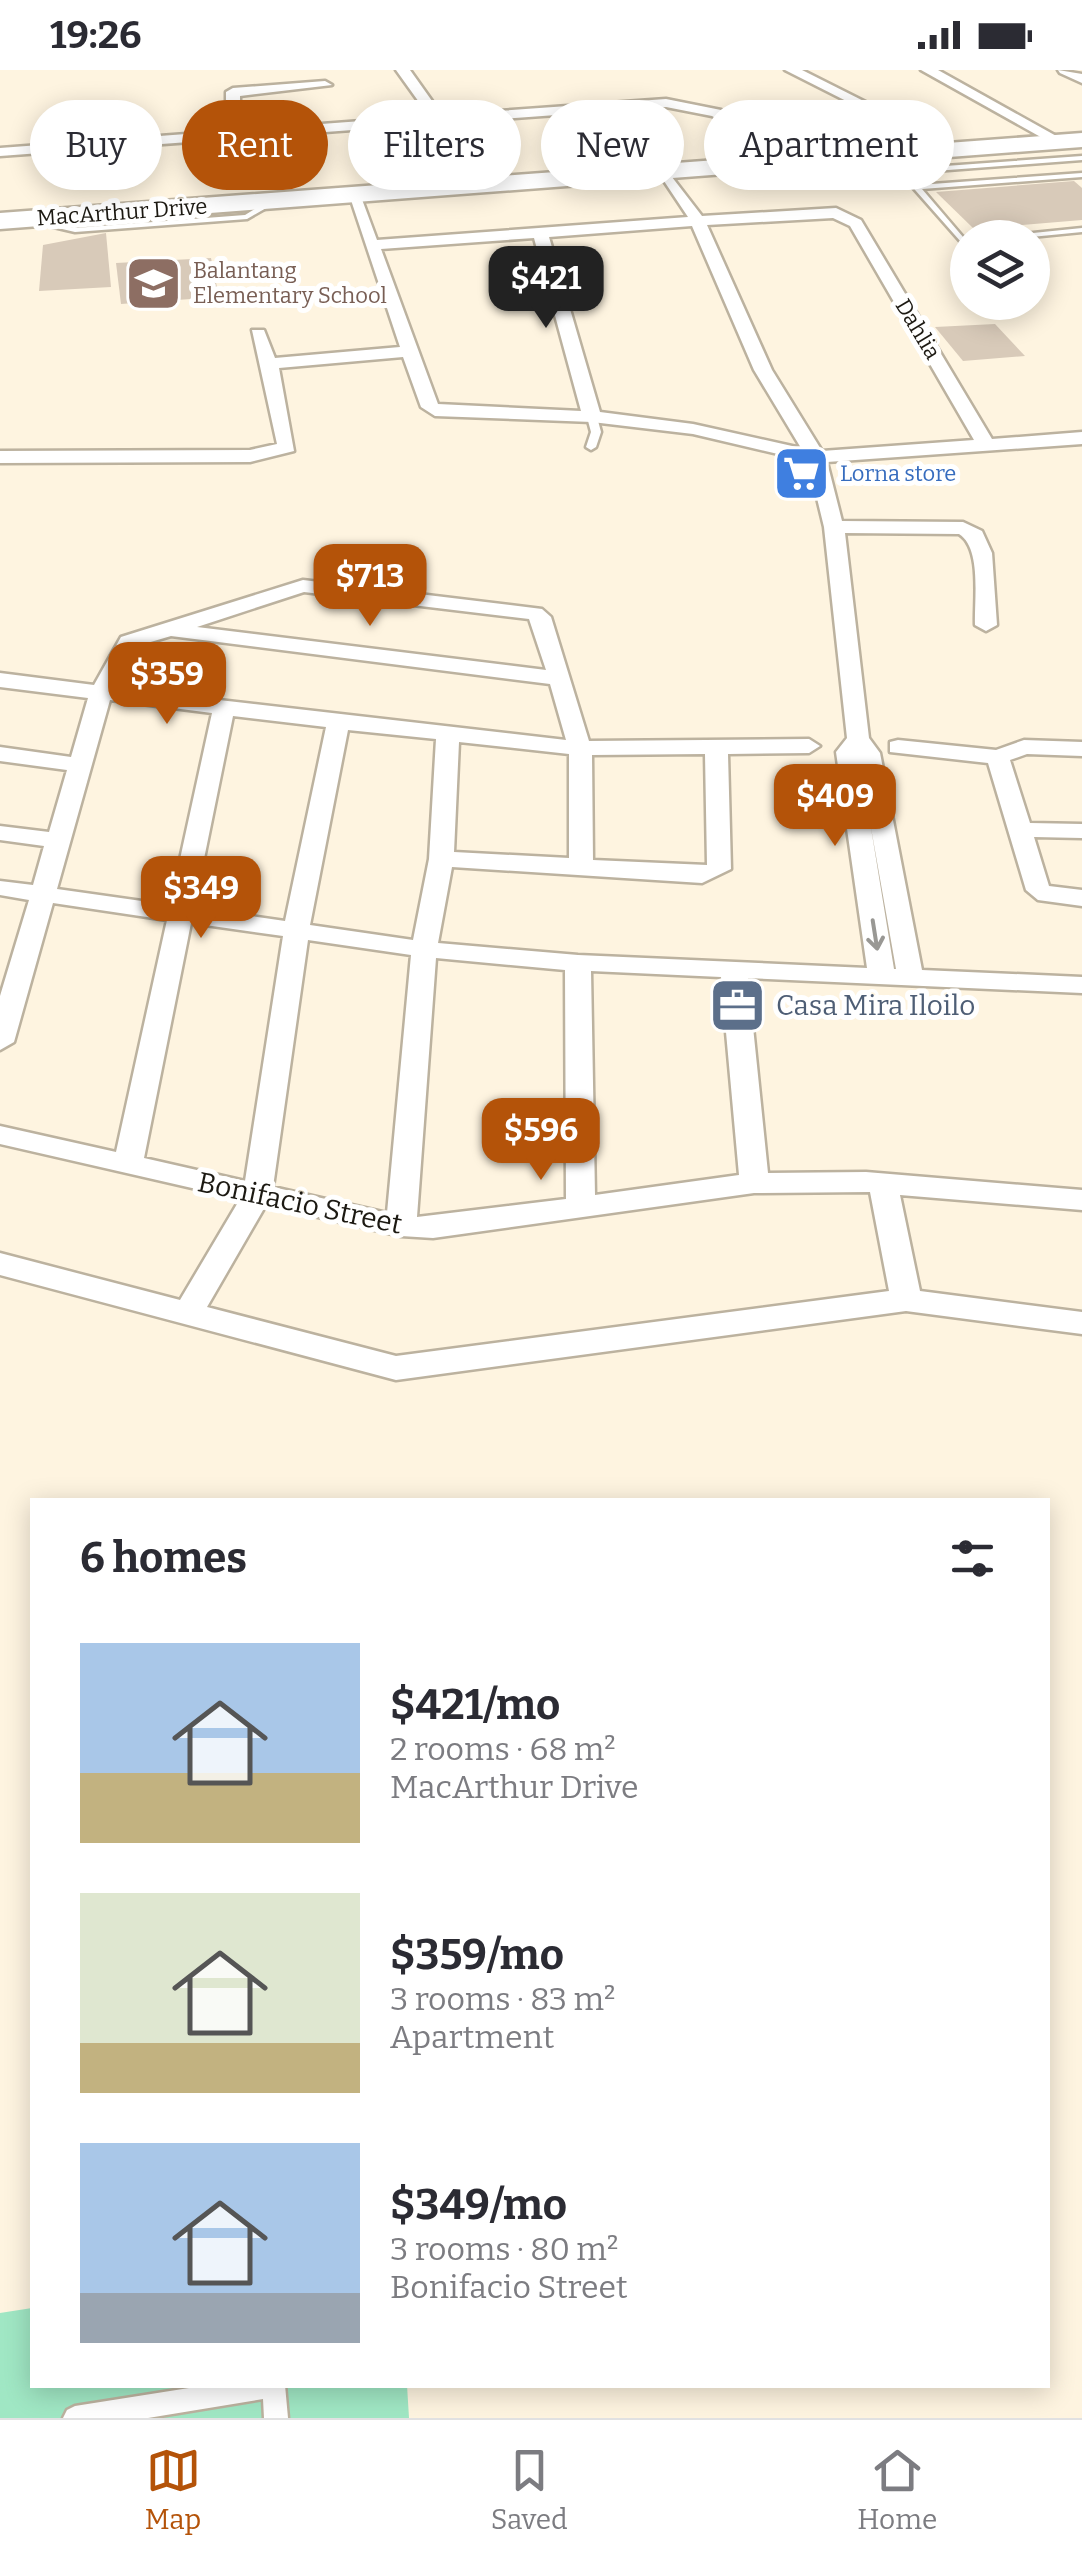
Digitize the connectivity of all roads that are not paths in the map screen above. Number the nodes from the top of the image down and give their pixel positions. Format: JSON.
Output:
{"nodes":[{"id":1,"x":403,"y":70,"type":"edge"},
{"id":2,"x":792,"y":70,"type":"edge"},
{"id":3,"x":928,"y":70,"type":"edge"},
{"id":4,"x":1066,"y":70,"type":"edge"},
{"id":5,"x":1082,"y":78,"type":"edge"},
{"id":6,"x":325,"y":85,"type":"dead end"},
{"id":7,"x":233,"y":100,"type":"edge"},
{"id":8,"x":421,"y":100,"type":"edge"},
{"id":9,"x":853,"y":100,"type":"edge"},
{"id":10,"x":704,"y":111,"type":"edge"},
{"id":11,"x":521,"y":115,"type":"edge"},
{"id":12,"x":182,"y":137,"type":"edge"},
{"id":13,"x":1071,"y":141,"type":"edge"},
{"id":14,"x":954,"y":150,"type":"edge"},
{"id":15,"x":0,"y":152,"type":"edge"},
{"id":16,"x":1082,"y":158,"type":"edge"},
{"id":17,"x":954,"y":161,"type":"edge"},
{"id":18,"x":1082,"y":175,"type":"edge"},
{"id":19,"x":954,"y":184,"type":"edge"},
{"id":20,"x":405,"y":190,"type":"edge"},
{"id":21,"x":677,"y":190,"type":"edge"},
{"id":22,"x":919,"y":190,"type":"edge"},
{"id":23,"x":353,"y":194,"type":"junction"},
{"id":24,"x":12,"y":220,"type":"edge"},
{"id":25,"x":697,"y":220,"type":"junction"},
{"id":26,"x":950,"y":227,"type":"edge"},
{"id":27,"x":1082,"y":230,"type":"edge"},
{"id":28,"x":1050,"y":233,"type":"edge"},
{"id":29,"x":541,"y":234,"type":"junction"},
{"id":30,"x":375,"y":245,"type":"junction"},
{"id":31,"x":258,"y":334,"type":"dead end"},
{"id":32,"x":412,"y":351,"type":"junction"},
{"id":33,"x":269,"y":364,"type":"junction"},
{"id":34,"x":592,"y":417,"type":"junction"},
{"id":35,"x":1082,"y":438,"type":"edge"},
{"id":36,"x":986,"y":445,"type":"junction"},
{"id":37,"x":590,"y":447,"type":"dead end"},
{"id":38,"x":0,"y":456,"type":"edge"},
{"id":39,"x":816,"y":457,"type":"junction"},
{"id":40,"x":834,"y":527,"type":"junction"},
{"id":41,"x":986,"y":625,"type":"dead end"},
{"id":42,"x":172,"y":630,"type":"junction"},
{"id":43,"x":0,"y":680,"type":"edge"},
{"id":44,"x":562,"y":680,"type":"junction"},
{"id":45,"x":102,"y":692,"type":"junction"},
{"id":46,"x":224,"y":707,"type":"junction"},
{"id":47,"x":340,"y":722,"type":"junction"},
{"id":48,"x":1082,"y":730,"type":"edge"},
{"id":49,"x":448,"y":734,"type":"junction"},
{"id":50,"x":809,"y":746,"type":"dead end"},
{"id":51,"x":898,"y":747,"type":"dead end"},
{"id":52,"x":580,"y":748,"type":"junction"},
{"id":53,"x":716,"y":748,"type":"junction"},
{"id":54,"x":1024,"y":748,"type":"junction"},
{"id":55,"x":1082,"y":748,"type":"edge"},
{"id":56,"x":0,"y":754,"type":"edge"},
{"id":57,"x":998,"y":756,"type":"junction"},
{"id":58,"x":82,"y":765,"type":"junction"},
{"id":59,"x":1020,"y":830,"type":"junction"},
{"id":60,"x":1082,"y":831,"type":"edge"},
{"id":61,"x":0,"y":834,"type":"edge"},
{"id":62,"x":60,"y":841,"type":"junction"},
{"id":63,"x":441,"y":859,"type":"junction"},
{"id":64,"x":581,"y":866,"type":"junction"},
{"id":65,"x":879,"y":878,"type":"junction"},
{"id":66,"x":0,"y":888,"type":"edge"},
{"id":67,"x":46,"y":893,"type":"junction"},
{"id":68,"x":1082,"y":898,"type":"edge"},
{"id":69,"x":178,"y":912,"type":"junction"},
{"id":70,"x":296,"y":933,"type":"junction"},
{"id":71,"x":424,"y":950,"type":"junction"},
{"id":72,"x":578,"y":963,"type":"junction"},
{"id":73,"x":734,"y":970,"type":"junction"},
{"id":74,"x":882,"y":978,"type":"junction"},
{"id":75,"x":910,"y":980,"type":"junction"},
{"id":76,"x":1080,"y":993,"type":"edge"},
{"id":77,"x":0,"y":1042,"type":"edge"},
{"id":78,"x":0,"y":1134,"type":"edge"},
{"id":79,"x":128,"y":1164,"type":"junction"},
{"id":80,"x":754,"y":1183,"type":"junction"},
{"id":81,"x":884,"y":1184,"type":"junction"},
{"id":82,"x":257,"y":1196,"type":"junction"},
{"id":83,"x":1082,"y":1200,"type":"edge"},
{"id":84,"x":580,"y":1208,"type":"junction"},
{"id":85,"x":401,"y":1226,"type":"junction"},
{"id":86,"x":0,"y":1264,"type":"edge"},
{"id":87,"x":906,"y":1300,"type":"junction"},
{"id":88,"x":188,"y":1314,"type":"junction"},
{"id":89,"x":1082,"y":1323,"type":"edge"},
{"id":90,"x":262,"y":2388,"type":"edge"},
{"id":91,"x":274,"y":2388,"type":"edge"},
{"id":92,"x":75,"y":2418,"type":"edge"},
{"id":93,"x":276,"y":2418,"type":"edge"}],
"edges":[{"from":1,"to":8,"type":"street"},
{"from":2,"to":9,"type":"street"},
{"from":3,"to":13,"type":"street"},
{"from":4,"to":5,"type":"street"},
{"from":6,"to":7,"type":"street"},
{"from":10,"to":11,"type":"street"},
{"from":12,"to":15,"type":"street"},
{"from":13,"to":14,"type":"main road","name":"MacArthur Drive"},
{"from":16,"to":17,"type":"lane"},
{"from":18,"to":19,"type":"lane"},
{"from":20,"to":23,"type":"main road","name":"MacArthur Drive"},
{"from":21,"to":25,"type":"street"},
{"from":22,"to":26,"type":"lane"},
{"from":23,"to":24,"type":"main road","name":"MacArthur Drive"},
{"from":23,"to":30,"type":"street"},
{"from":25,"to":29,"type":"street"},
{"from":25,"to":36,"type":"street","name":"Dahlia"},
{"from":25,"to":39,"type":"street"},
{"from":27,"to":28,"type":"lane"},
{"from":29,"to":30,"type":"street"},
{"from":29,"to":34,"type":"street"},
{"from":30,"to":32,"type":"street"},
{"from":31,"to":33,"type":"street"},
{"from":32,"to":33,"type":"street"},
{"from":32,"to":34,"type":"street"},
{"from":33,"to":38,"type":"street"},
{"from":34,"to":37,"type":"lane"},
{"from":34,"to":39,"type":"street"},
{"from":35,"to":36,"type":"street"},
{"from":36,"to":39,"type":"street"},
{"from":39,"to":40,"type":"street"},
{"from":40,"to":41,"type":"street"},
{"from":40,"to":65,"type":"street"},
{"from":42,"to":44,"type":"street"},
{"from":42,"to":44,"type":"street"},
{"from":42,"to":45,"type":"street"},
{"from":43,"to":45,"type":"street"},
{"from":44,"to":52,"type":"street"},
{"from":45,"to":46,"type":"street"},
{"from":45,"to":58,"type":"street"},
{"from":46,"to":47,"type":"street"},
{"from":46,"to":69,"type":"street"},
{"from":47,"to":49,"type":"street"},
{"from":47,"to":70,"type":"street"},
{"from":48,"to":54,"type":"street"},
{"from":49,"to":52,"type":"street"},
{"from":49,"to":63,"type":"street"},
{"from":50,"to":53,"type":"street"},
{"from":51,"to":57,"type":"street"},
{"from":52,"to":53,"type":"street"},
{"from":52,"to":64,"type":"street"},
{"from":53,"to":64,"type":"street"},
{"from":54,"to":55,"type":"street"},
{"from":54,"to":57,"type":"street"},
{"from":56,"to":58,"type":"street"},
{"from":57,"to":59,"type":"street"},
{"from":58,"to":62,"type":"street"},
{"from":59,"to":60,"type":"street"},
{"from":59,"to":68,"type":"street"},
{"from":61,"to":62,"type":"street"},
{"from":62,"to":67,"type":"street"},
{"from":63,"to":64,"type":"street"},
{"from":63,"to":71,"type":"street"},
{"from":65,"to":74,"type":"street","one_way":true},
{"from":65,"to":75,"type":"street"},
{"from":66,"to":67,"type":"street"},
{"from":67,"to":69,"type":"street"},
{"from":67,"to":77,"type":"street"},
{"from":69,"to":70,"type":"street"},
{"from":69,"to":79,"type":"street"},
{"from":70,"to":71,"type":"street"},
{"from":70,"to":82,"type":"street"},
{"from":71,"to":72,"type":"street"},
{"from":71,"to":85,"type":"street"},
{"from":72,"to":73,"type":"street"},
{"from":72,"to":84,"type":"street"},
{"from":73,"to":74,"type":"street"},
{"from":73,"to":80,"type":"street"},
{"from":74,"to":75,"type":"street"},
{"from":75,"to":76,"type":"street"},
{"from":78,"to":79,"type":"street","name":"Bonifacio Street"},
{"from":79,"to":82,"type":"street","name":"Bonifacio Street"},
{"from":80,"to":81,"type":"street","name":"Bonifacio Street"},
{"from":80,"to":84,"type":"street","name":"Bonifacio Street"},
{"from":81,"to":83,"type":"street","name":"Bonifacio Street"},
{"from":81,"to":87,"type":"street"},
{"from":82,"to":85,"type":"street","name":"Bonifacio Street"},
{"from":82,"to":88,"type":"street"},
{"from":84,"to":85,"type":"street","name":"Bonifacio Street"},
{"from":86,"to":88,"type":"street"},
{"from":87,"to":88,"type":"street"},
{"from":87,"to":89,"type":"street"},
{"from":90,"to":92,"type":"lane"},
{"from":91,"to":93,"type":"lane"}]}
